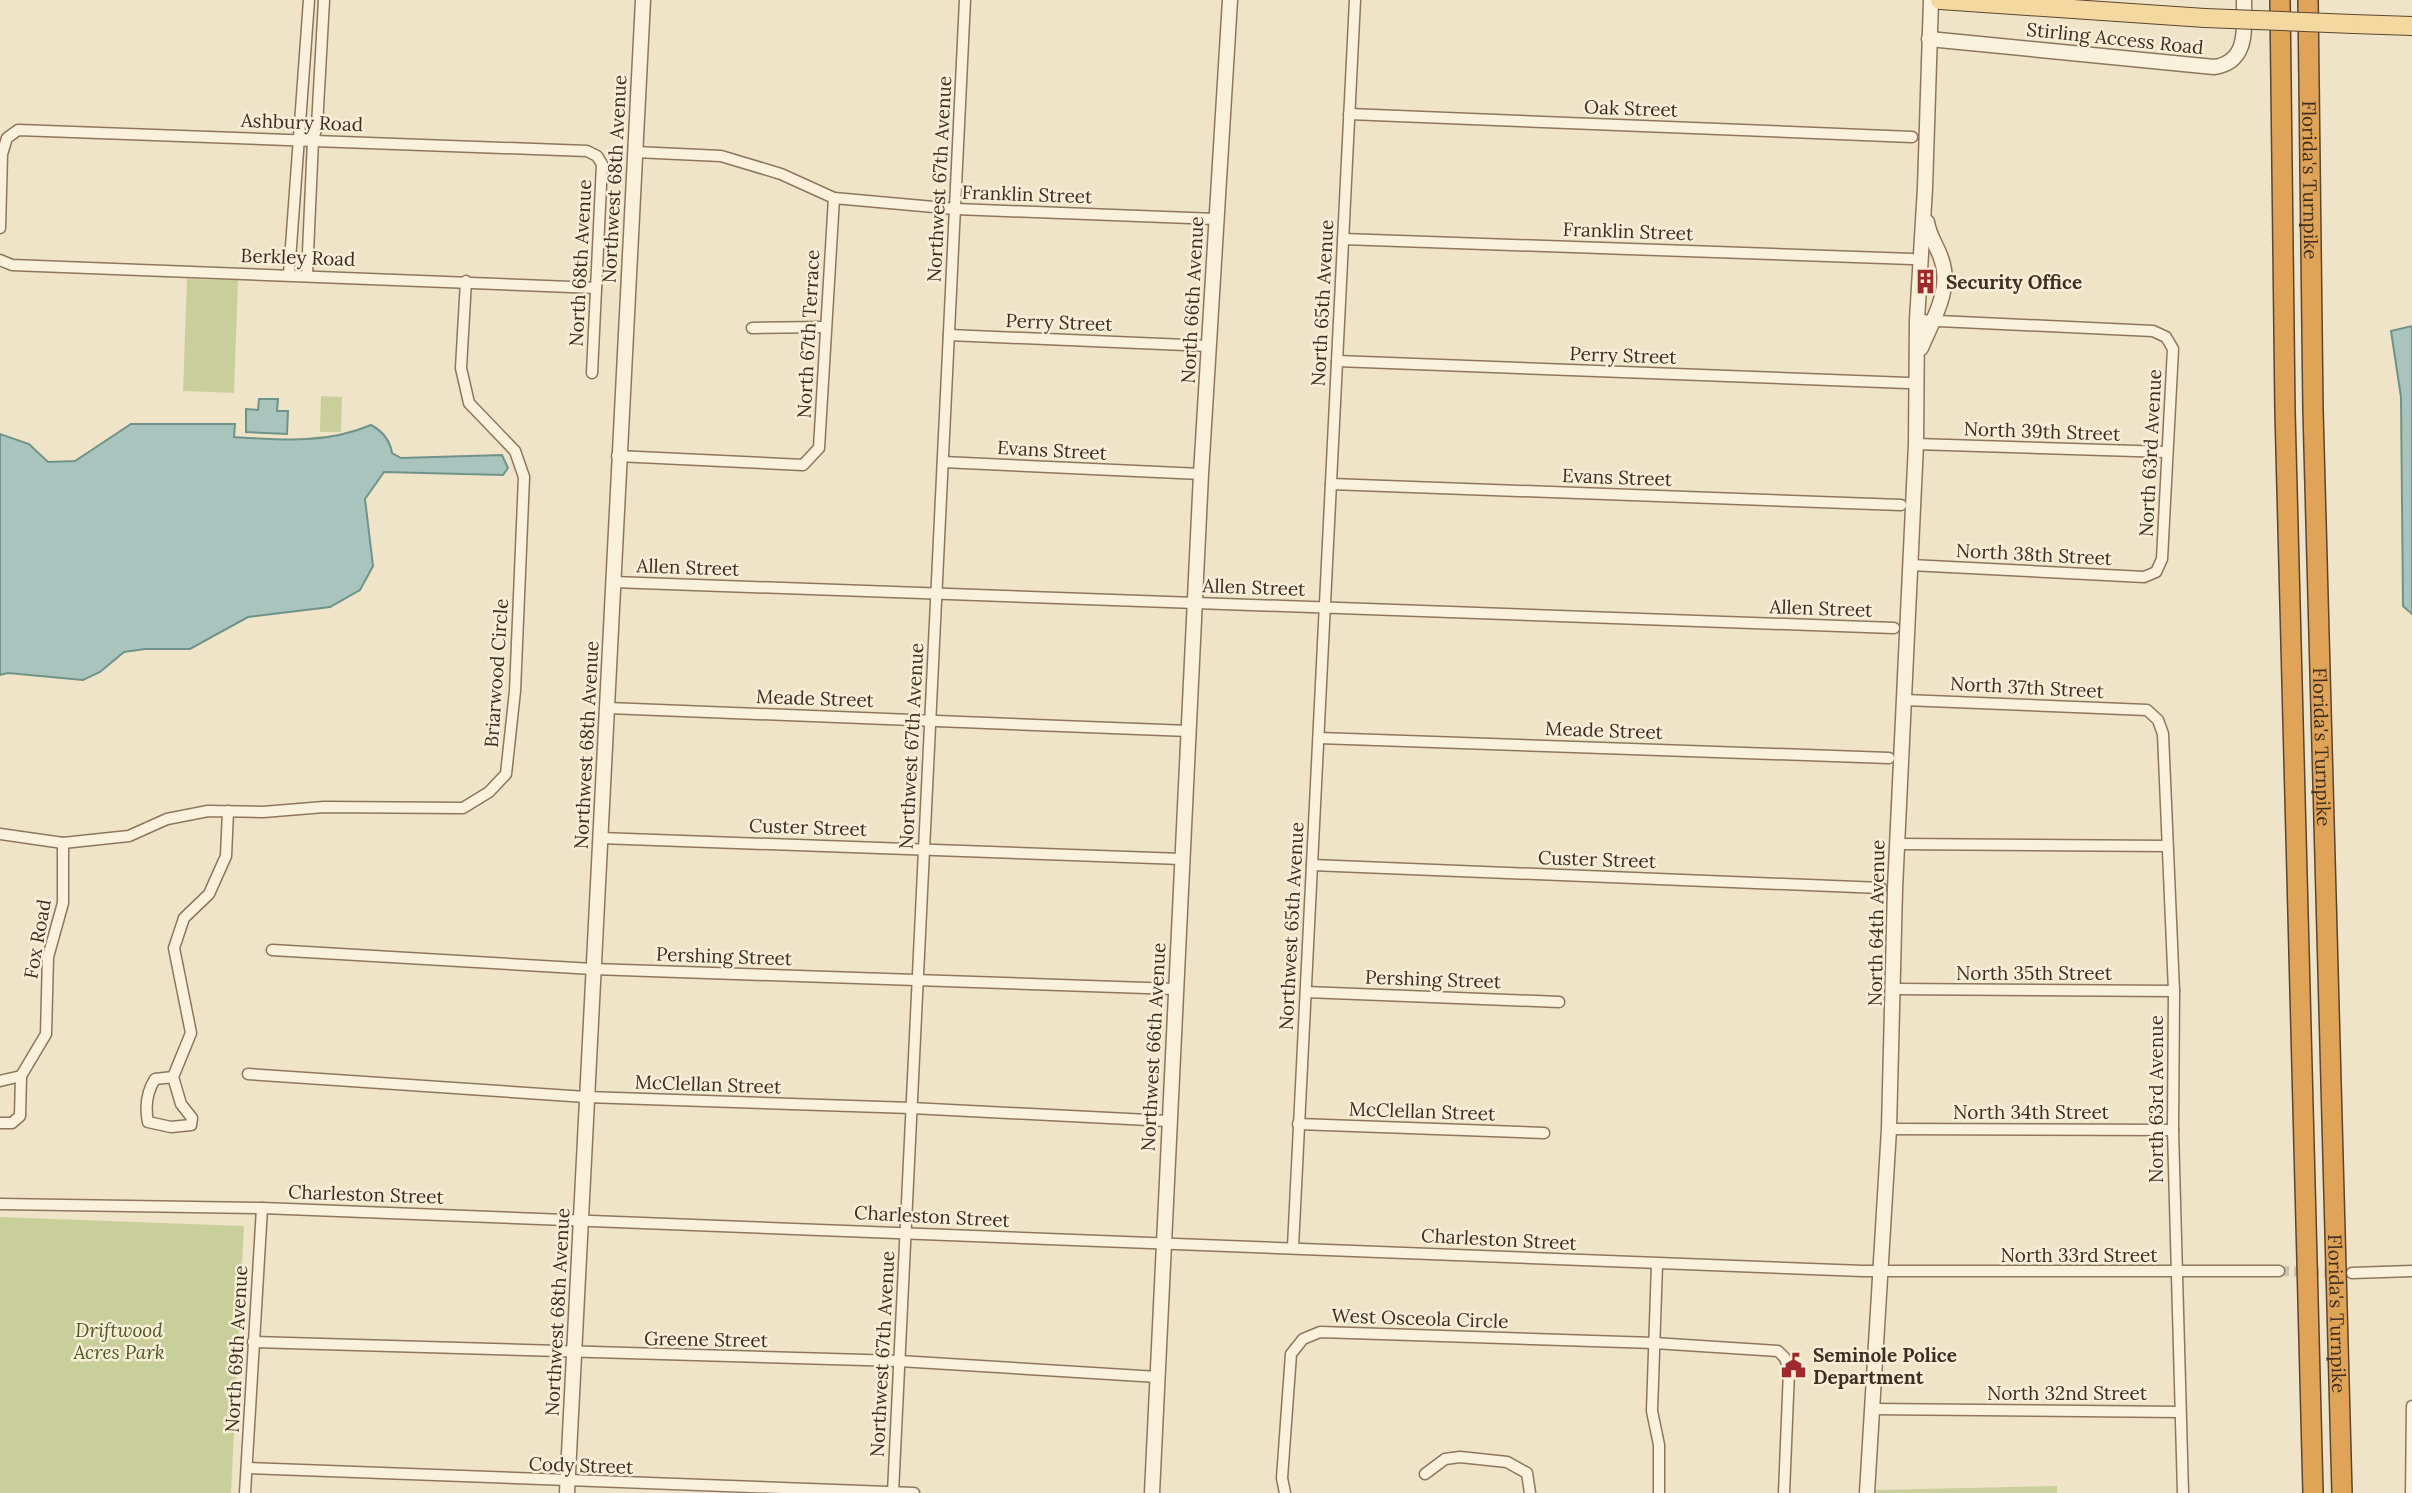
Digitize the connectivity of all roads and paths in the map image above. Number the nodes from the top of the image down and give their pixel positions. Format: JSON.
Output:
{"nodes":[{"id":1,"x":309,"y":0,"type":"edge"},
{"id":2,"x":324,"y":0,"type":"edge"},
{"id":3,"x":643,"y":0,"type":"edge"},
{"id":4,"x":965,"y":0,"type":"edge"},
{"id":5,"x":1230,"y":0,"type":"edge"},
{"id":6,"x":1355,"y":0,"type":"edge"},
{"id":7,"x":1931,"y":0,"type":"edge"},
{"id":8,"x":1940,"y":0,"type":"edge"},
{"id":9,"x":2244,"y":0,"type":"edge"},
{"id":10,"x":2280,"y":0,"type":"edge"},
{"id":11,"x":2308,"y":0,"type":"edge"},
{"id":12,"x":2412,"y":26,"type":"edge"},
{"id":13,"x":1929,"y":39,"type":"junction"},
{"id":14,"x":1349,"y":114,"type":"junction"},
{"id":15,"x":1912,"y":137,"type":"dead end"},
{"id":16,"x":298,"y":139,"type":"junction"},
{"id":17,"x":313,"y":139,"type":"junction"},
{"id":18,"x":635,"y":152,"type":"junction"},
{"id":19,"x":597,"y":156,"type":"joint"},
{"id":20,"x":834,"y":198,"type":"junction"},
{"id":21,"x":1924,"y":198,"type":"junction"},
{"id":22,"x":956,"y":209,"type":"junction"},
{"id":23,"x":1216,"y":219,"type":"junction"},
{"id":24,"x":0,"y":228,"type":"edge"},
{"id":25,"x":1343,"y":239,"type":"junction"},
{"id":26,"x":1912,"y":259,"type":"dead end"},
{"id":27,"x":0,"y":260,"type":"edge"},
{"id":28,"x":289,"y":274,"type":"junction"},
{"id":29,"x":307,"y":275,"type":"junction"},
{"id":30,"x":466,"y":281,"type":"junction"},
{"id":31,"x":596,"y":288,"type":"junction"},
{"id":32,"x":1917,"y":320,"type":"junction"},
{"id":33,"x":1932,"y":320,"type":"junction"},
{"id":34,"x":824,"y":327,"type":"junction"},
{"id":35,"x":752,"y":328,"type":"dead end"},
{"id":36,"x":949,"y":335,"type":"junction"},
{"id":37,"x":1209,"y":346,"type":"junction"},
{"id":38,"x":1919,"y":353,"type":"junction"},
{"id":39,"x":1337,"y":361,"type":"junction"},
{"id":40,"x":592,"y":373,"type":"dead end"},
{"id":41,"x":1908,"y":383,"type":"dead end"},
{"id":42,"x":1916,"y":444,"type":"junction"},
{"id":43,"x":2167,"y":452,"type":"junction"},
{"id":44,"x":617,"y":456,"type":"junction"},
{"id":45,"x":943,"y":463,"type":"junction"},
{"id":46,"x":1201,"y":474,"type":"junction"},
{"id":47,"x":1331,"y":484,"type":"junction"},
{"id":48,"x":1901,"y":505,"type":"dead end"},
{"id":49,"x":1910,"y":565,"type":"junction"},
{"id":50,"x":2156,"y":572,"type":"joint"},
{"id":51,"x":613,"y":582,"type":"junction"},
{"id":52,"x":937,"y":592,"type":"junction"},
{"id":53,"x":1196,"y":602,"type":"junction"},
{"id":54,"x":1325,"y":607,"type":"junction"},
{"id":55,"x":1894,"y":628,"type":"dead end"},
{"id":56,"x":1905,"y":700,"type":"junction"},
{"id":57,"x":608,"y":708,"type":"junction"},
{"id":58,"x":2147,"y":710,"type":"joint"},
{"id":59,"x":930,"y":720,"type":"junction"},
{"id":60,"x":1189,"y":731,"type":"junction"},
{"id":61,"x":1319,"y":738,"type":"junction"},
{"id":62,"x":1889,"y":758,"type":"dead end"},
{"id":63,"x":228,"y":811,"type":"junction"},
{"id":64,"x":0,"y":834,"type":"edge"},
{"id":65,"x":600,"y":838,"type":"junction"},
{"id":66,"x":62,"y":843,"type":"junction"},
{"id":67,"x":1897,"y":844,"type":"junction"},
{"id":68,"x":2167,"y":846,"type":"junction"},
{"id":69,"x":924,"y":849,"type":"junction"},
{"id":70,"x":1182,"y":859,"type":"junction"},
{"id":71,"x":1312,"y":865,"type":"junction"},
{"id":72,"x":1881,"y":888,"type":"dead end"},
{"id":73,"x":272,"y":950,"type":"dead end"},
{"id":74,"x":593,"y":969,"type":"junction"},
{"id":75,"x":917,"y":980,"type":"junction"},
{"id":76,"x":1175,"y":989,"type":"junction"},
{"id":77,"x":1894,"y":989,"type":"junction"},
{"id":78,"x":2174,"y":991,"type":"junction"},
{"id":79,"x":1306,"y":992,"type":"junction"},
{"id":80,"x":1559,"y":1002,"type":"dead end"},
{"id":81,"x":248,"y":1074,"type":"dead end"},
{"id":82,"x":21,"y":1076,"type":"junction"},
{"id":83,"x":173,"y":1077,"type":"junction"},
{"id":84,"x":0,"y":1081,"type":"edge"},
{"id":85,"x":586,"y":1097,"type":"junction"},
{"id":86,"x":911,"y":1108,"type":"junction"},
{"id":87,"x":1168,"y":1122,"type":"junction"},
{"id":88,"x":0,"y":1123,"type":"edge"},
{"id":89,"x":1298,"y":1124,"type":"junction"},
{"id":90,"x":1889,"y":1129,"type":"junction"},
{"id":91,"x":2173,"y":1130,"type":"junction"},
{"id":92,"x":1544,"y":1133,"type":"dead end"},
{"id":93,"x":0,"y":1204,"type":"edge"},
{"id":94,"x":262,"y":1208,"type":"junction"},
{"id":95,"x":581,"y":1220,"type":"junction"},
{"id":96,"x":905,"y":1232,"type":"junction"},
{"id":97,"x":1164,"y":1244,"type":"junction"},
{"id":98,"x":1293,"y":1247,"type":"junction"},
{"id":99,"x":1657,"y":1264,"type":"junction"},
{"id":100,"x":1863,"y":1271,"type":"joint"},
{"id":101,"x":2278,"y":1271,"type":"tunnel mouth"},
{"id":102,"x":2412,"y":1271,"type":"edge"},
{"id":103,"x":1879,"y":1272,"type":"junction"},
{"id":104,"x":2177,"y":1272,"type":"junction"},
{"id":105,"x":2352,"y":1273,"type":"tunnel mouth"},
{"id":106,"x":253,"y":1342,"type":"junction"},
{"id":107,"x":1654,"y":1343,"type":"junction"},
{"id":108,"x":574,"y":1353,"type":"junction"},
{"id":109,"x":899,"y":1361,"type":"junction"},
{"id":110,"x":1158,"y":1377,"type":"junction"},
{"id":111,"x":2412,"y":1406,"type":"edge"},
{"id":112,"x":1871,"y":1409,"type":"junction"},
{"id":113,"x":2180,"y":1412,"type":"junction"},
{"id":114,"x":247,"y":1468,"type":"junction"},
{"id":115,"x":1425,"y":1474,"type":"dead end"},
{"id":116,"x":567,"y":1488,"type":"edge"},
{"id":117,"x":893,"y":1492,"type":"edge"},
{"id":118,"x":245,"y":1493,"type":"edge"},
{"id":119,"x":915,"y":1493,"type":"edge"},
{"id":120,"x":1152,"y":1493,"type":"edge"},
{"id":121,"x":1285,"y":1493,"type":"edge"},
{"id":122,"x":1530,"y":1493,"type":"edge"},
{"id":123,"x":1659,"y":1493,"type":"edge"},
{"id":124,"x":1784,"y":1493,"type":"edge"},
{"id":125,"x":1867,"y":1493,"type":"edge"},
{"id":126,"x":2183,"y":1493,"type":"edge"},
{"id":127,"x":2313,"y":1493,"type":"edge"},
{"id":128,"x":2342,"y":1493,"type":"edge"},
{"id":129,"x":2411,"y":1493,"type":"edge"}],
"edges":[{"from":1,"to":16,"type":"street"},
{"from":2,"to":17,"type":"street"},
{"from":3,"to":18,"type":"street","name":"Northwest 68th Avenue"},
{"from":4,"to":22,"type":"street","name":"Northwest 67th Avenue"},
{"from":5,"to":23,"type":"street","name":"North 66th Avenue"},
{"from":6,"to":14,"type":"street","name":"North 65th Avenue"},
{"from":7,"to":13,"type":"street","name":"North 64th Avenue"},
{"from":8,"to":12,"type":"main road","bridge":true},
{"from":9,"to":13,"type":"street","name":"Stirling Access Road"},
{"from":10,"to":127,"type":"highway","name":"Florida's Turnpike"},
{"from":11,"to":128,"type":"highway","name":"Florida's Turnpike"},
{"from":13,"to":21,"type":"street","name":"North 64th Avenue"},
{"from":14,"to":15,"type":"street","name":"Oak Street"},
{"from":14,"to":25,"type":"street","name":"North 65th Avenue"},
{"from":16,"to":17,"type":"street","name":"Ashbury Road"},
{"from":16,"to":24,"type":"street","name":"Ashbury Road"},
{"from":16,"to":28,"type":"street"},
{"from":17,"to":19,"type":"street","name":"Ashbury Road"},
{"from":17,"to":29,"type":"street"},
{"from":18,"to":20,"type":"street","name":"Franklin Street"},
{"from":18,"to":44,"type":"street","name":"Northwest 68th Avenue"},
{"from":19,"to":31,"type":"street","name":"North 68th Avenue"},
{"from":20,"to":22,"type":"street","name":"Franklin Street"},
{"from":20,"to":34,"type":"street","name":"North 67th Terrace"},
{"from":21,"to":32,"type":"street","name":"North 64th Avenue"},
{"from":21,"to":33,"type":"street","name":"North 64th Avenue"},
{"from":22,"to":23,"type":"street","name":"Franklin Street"},
{"from":22,"to":36,"type":"street","name":"Northwest 67th Avenue"},
{"from":23,"to":37,"type":"street","name":"North 66th Avenue"},
{"from":25,"to":26,"type":"street","name":"Franklin Street"},
{"from":25,"to":39,"type":"street","name":"North 65th Avenue"},
{"from":27,"to":28,"type":"street","name":"Berkley Road"},
{"from":28,"to":29,"type":"street","name":"Berkley Road"},
{"from":29,"to":30,"type":"street","name":"Berkley Road"},
{"from":30,"to":31,"type":"street","name":"Berkley Road"},
{"from":30,"to":63,"type":"street","name":"Briarwood Circle"},
{"from":31,"to":40,"type":"street","name":"North 68th Avenue"},
{"from":32,"to":33,"type":"street"},
{"from":32,"to":38,"type":"street","name":"North 64th Avenue"},
{"from":33,"to":38,"type":"street","name":"North 64th Avenue"},
{"from":33,"to":43,"type":"street","name":"North 63rd Avenue"},
{"from":34,"to":35,"type":"street"},
{"from":34,"to":44,"type":"street","name":"North 67th Terrace"},
{"from":36,"to":37,"type":"street","name":"Perry Street"},
{"from":36,"to":45,"type":"street","name":"Northwest 67th Avenue"},
{"from":37,"to":46,"type":"street","name":"North 66th Avenue"},
{"from":38,"to":42,"type":"street","name":"North 64th Avenue"},
{"from":39,"to":41,"type":"street","name":"Perry Street"},
{"from":39,"to":47,"type":"street","name":"North 65th Avenue"},
{"from":42,"to":43,"type":"street","name":"North 39th Street"},
{"from":42,"to":49,"type":"street","name":"North 64th Avenue"},
{"from":43,"to":50,"type":"street","name":"North 63rd Avenue"},
{"from":44,"to":51,"type":"street","name":"Northwest 68th Avenue"},
{"from":45,"to":46,"type":"street","name":"Evans Street"},
{"from":45,"to":52,"type":"street","name":"Northwest 67th Avenue"},
{"from":46,"to":53,"type":"street","name":"North 66th Avenue"},
{"from":47,"to":48,"type":"street","name":"Evans Street"},
{"from":47,"to":54,"type":"street","name":"North 65th Avenue"},
{"from":49,"to":50,"type":"street","name":"North 38th Street"},
{"from":49,"to":56,"type":"street","name":"North 64th Avenue"},
{"from":51,"to":52,"type":"street","name":"Allen Street"},
{"from":51,"to":57,"type":"street","name":"Northwest 68th Avenue"},
{"from":52,"to":53,"type":"street","name":"Allen Street"},
{"from":52,"to":59,"type":"street","name":"Northwest 67th Avenue"},
{"from":53,"to":54,"type":"street","name":"Allen Street"},
{"from":53,"to":60,"type":"street","name":"Northwest 66th Avenue"},
{"from":54,"to":55,"type":"street","name":"Allen Street"},
{"from":54,"to":61,"type":"street","name":"Northwest 65th Avenue"},
{"from":56,"to":58,"type":"street","name":"North 37th Street"},
{"from":56,"to":67,"type":"street","name":"North 64th Avenue"},
{"from":57,"to":59,"type":"street","name":"Meade Street"},
{"from":57,"to":65,"type":"street","name":"Northwest 68th Avenue"},
{"from":58,"to":68,"type":"street","name":"North 63rd Avenue"},
{"from":59,"to":60,"type":"street","name":"Meade Street"},
{"from":59,"to":69,"type":"street","name":"Northwest 67th Avenue"},
{"from":60,"to":70,"type":"street","name":"Northwest 66th Avenue"},
{"from":61,"to":62,"type":"street","name":"Meade Street"},
{"from":61,"to":71,"type":"street","name":"Northwest 65th Avenue"},
{"from":63,"to":66,"type":"street","name":"Briarwood Circle"},
{"from":63,"to":83,"type":"street"},
{"from":64,"to":66,"type":"street","name":"Briarwood Circle"},
{"from":65,"to":69,"type":"street","name":"Custer Street"},
{"from":65,"to":74,"type":"street","name":"Northwest 68th Avenue"},
{"from":66,"to":82,"type":"street","name":"Fox Road"},
{"from":67,"to":68,"type":"street"},
{"from":67,"to":77,"type":"street","name":"North 64th Avenue"},
{"from":68,"to":78,"type":"street","name":"North 63rd Avenue"},
{"from":69,"to":70,"type":"street","name":"Custer Street"},
{"from":69,"to":75,"type":"street","name":"Northwest 67th Avenue"},
{"from":70,"to":76,"type":"street","name":"Northwest 66th Avenue"},
{"from":71,"to":72,"type":"street","name":"Custer Street"},
{"from":71,"to":79,"type":"street","name":"Northwest 65th Avenue"},
{"from":73,"to":74,"type":"street","name":"Pershing Street"},
{"from":74,"to":75,"type":"street","name":"Pershing Street"},
{"from":74,"to":85,"type":"street","name":"Northwest 68th Avenue"},
{"from":75,"to":76,"type":"street","name":"Pershing Street"},
{"from":75,"to":86,"type":"street","name":"Northwest 67th Avenue"},
{"from":76,"to":87,"type":"street","name":"Northwest 66th Avenue"},
{"from":77,"to":78,"type":"street","name":"North 35th Street"},
{"from":77,"to":90,"type":"street","name":"North 64th Avenue"},
{"from":78,"to":91,"type":"street","name":"North 63rd Avenue"},
{"from":79,"to":80,"type":"street","name":"Pershing Street"},
{"from":79,"to":89,"type":"street","name":"Northwest 65th Avenue"},
{"from":81,"to":85,"type":"street","name":"McClellan Street"},
{"from":82,"to":84,"type":"street"},
{"from":82,"to":88,"type":"street","name":"Fox Road"},
{"from":83,"to":83,"type":"street"},
{"from":85,"to":86,"type":"street","name":"McClellan Street"},
{"from":85,"to":95,"type":"street","name":"Northwest 68th Avenue"},
{"from":86,"to":87,"type":"street","name":"McClellan Street"},
{"from":86,"to":96,"type":"street","name":"Northwest 67th Avenue"},
{"from":87,"to":97,"type":"street","name":"Northwest 66th Avenue"},
{"from":89,"to":92,"type":"street","name":"McClellan Street"},
{"from":89,"to":98,"type":"street","name":"Northwest 65th Avenue"},
{"from":90,"to":91,"type":"street","name":"North 34th Street"},
{"from":90,"to":103,"type":"street","name":"North 64th Avenue"},
{"from":91,"to":104,"type":"street","name":"North 63rd Avenue"},
{"from":93,"to":94,"type":"street","name":"Charleston Street"},
{"from":94,"to":95,"type":"street","name":"Charleston Street"},
{"from":94,"to":106,"type":"street","name":"North 69th Avenue"},
{"from":95,"to":96,"type":"street","name":"Charleston Street"},
{"from":95,"to":108,"type":"street","name":"Northwest 68th Avenue"},
{"from":96,"to":97,"type":"street","name":"Charleston Street"},
{"from":96,"to":109,"type":"street","name":"Northwest 67th Avenue"},
{"from":97,"to":98,"type":"street","name":"Charleston Street"},
{"from":97,"to":110,"type":"street","name":"Northwest 66th Avenue"},
{"from":98,"to":99,"type":"street","name":"Charleston Street"},
{"from":99,"to":100,"type":"street","name":"Charleston Street"},
{"from":99,"to":107,"type":"street"},
{"from":100,"to":103,"type":"street","name":"North 33rd Street"},
{"from":101,"to":104,"type":"street","name":"North 33rd Street"},
{"from":102,"to":105,"type":"street"},
{"from":103,"to":104,"type":"street","name":"North 33rd Street"},
{"from":103,"to":112,"type":"street","name":"North 64th Avenue"},
{"from":104,"to":113,"type":"street","name":"North 63rd Avenue"},
{"from":106,"to":108,"type":"street","name":"Greene Street"},
{"from":106,"to":114,"type":"street","name":"North 69th Avenue"},
{"from":107,"to":121,"type":"street","name":"West Osceola Circle"},
{"from":107,"to":123,"type":"street"},
{"from":107,"to":124,"type":"street"},
{"from":108,"to":109,"type":"street","name":"Greene Street"},
{"from":108,"to":116,"type":"street","name":"Northwest 68th Avenue"},
{"from":109,"to":110,"type":"street","name":"Greene Street"},
{"from":109,"to":117,"type":"street","name":"Northwest 67th Avenue"},
{"from":110,"to":120,"type":"street","name":"Northwest 66th Avenue"},
{"from":111,"to":129,"type":"street"},
{"from":112,"to":113,"type":"street","name":"North 32nd Street"},
{"from":112,"to":125,"type":"street","name":"North 64th Avenue"},
{"from":113,"to":126,"type":"street","name":"North 63rd Avenue"},
{"from":114,"to":116,"type":"street","name":"Cody Street"},
{"from":114,"to":118,"type":"street","name":"North 69th Avenue"},
{"from":115,"to":122,"type":"street"},
{"from":116,"to":117,"type":"street","name":"Cody Street"},
{"from":117,"to":119,"type":"street","name":"Cody Street"}]}
